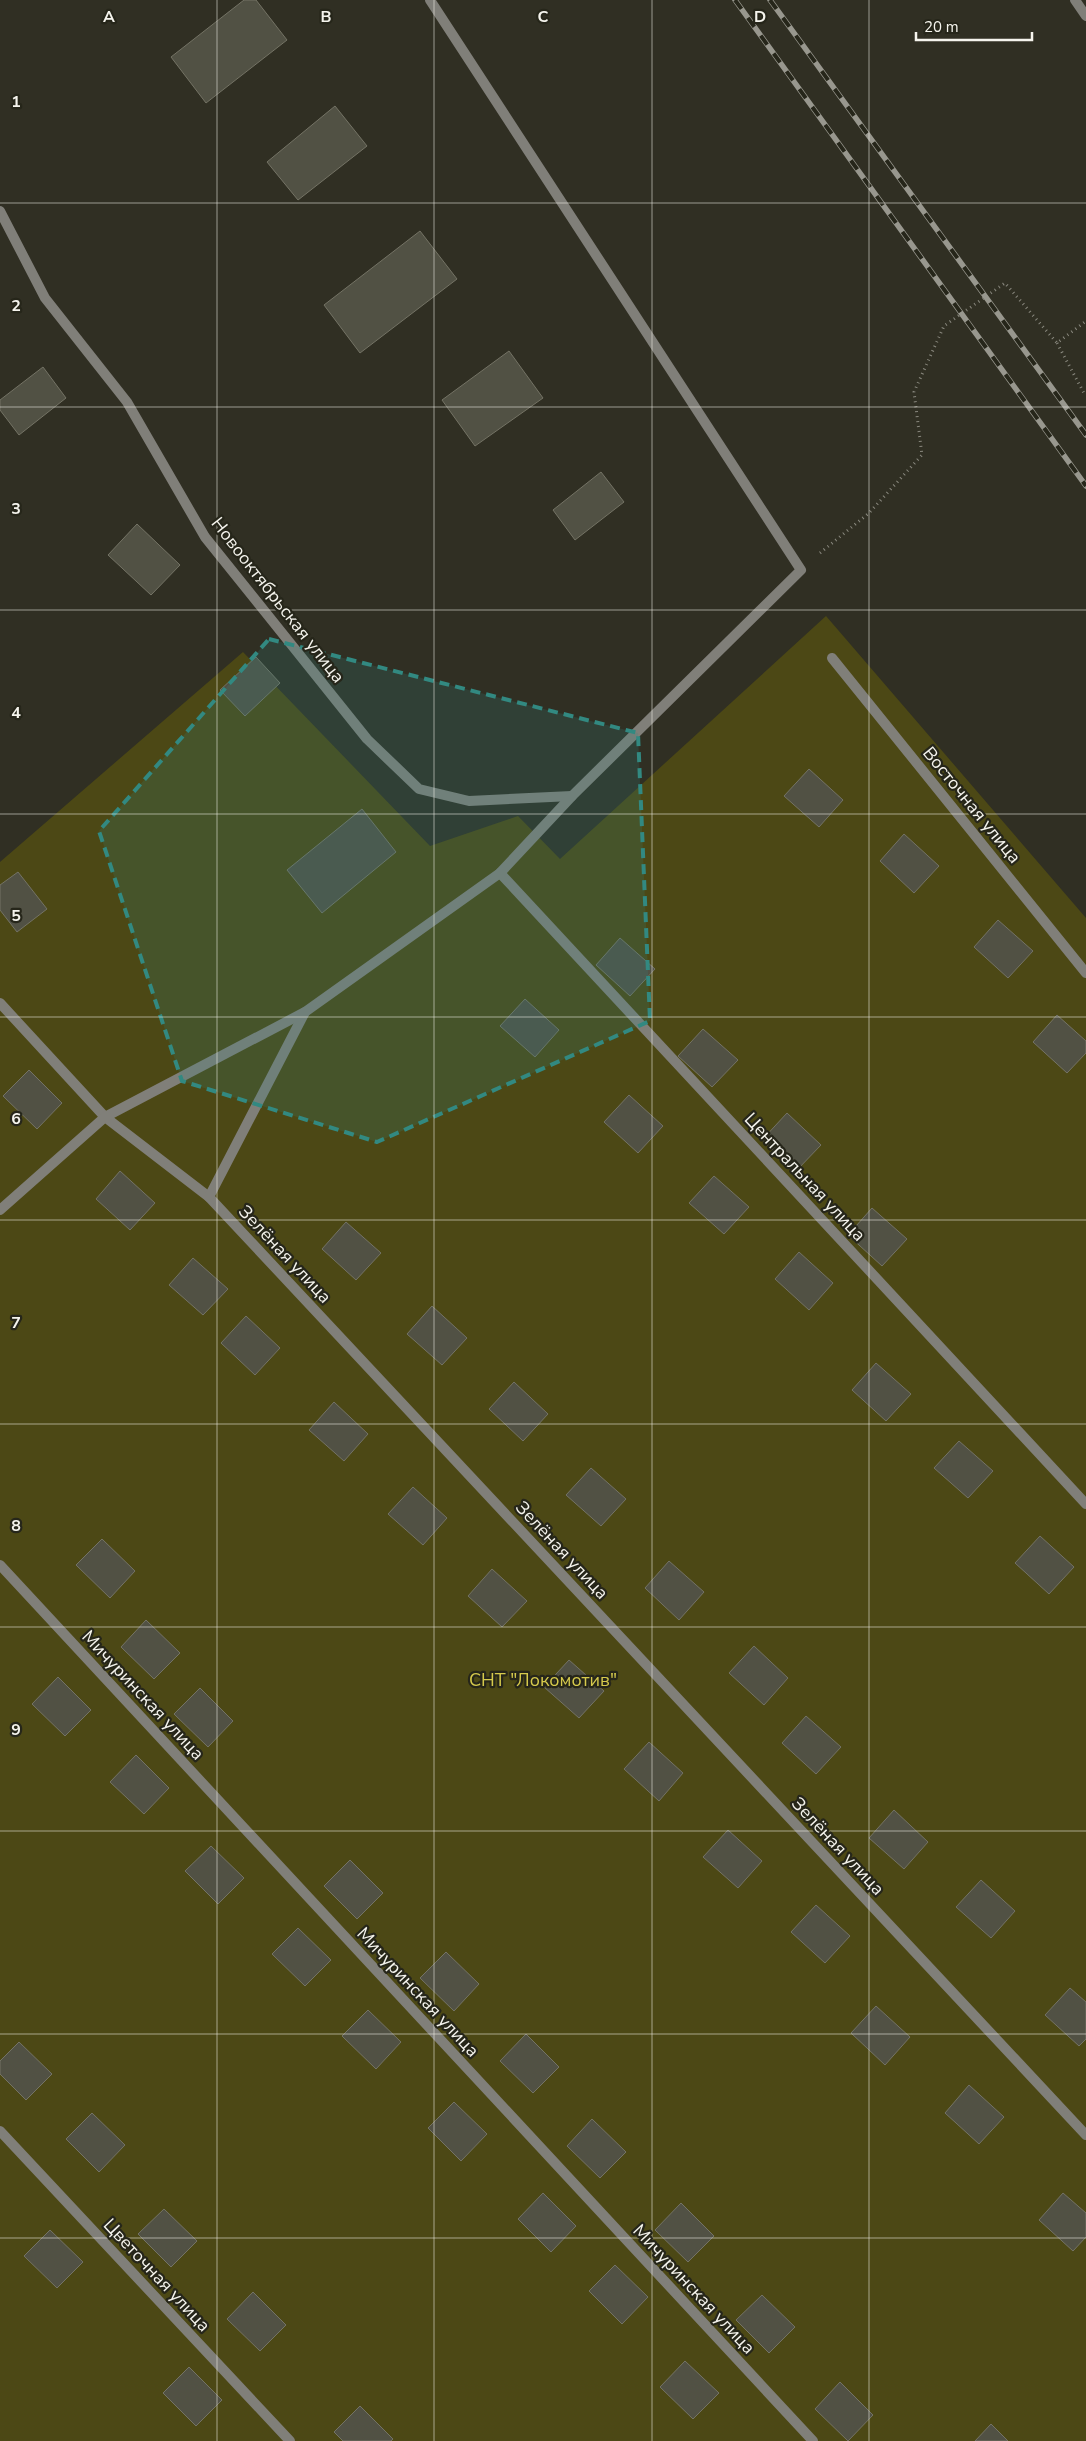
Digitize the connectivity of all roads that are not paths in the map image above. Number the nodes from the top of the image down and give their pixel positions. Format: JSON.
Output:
{"nodes":[{"id":1,"x":430,"y":0,"type":"edge"},
{"id":2,"x":1075,"y":0,"type":"edge"},
{"id":3,"x":1086,"y":16,"type":"edge"},
{"id":4,"x":0,"y":211,"type":"edge"},
{"id":5,"x":832,"y":658,"type":"dead end"},
{"id":6,"x":572,"y":796,"type":"junction"},
{"id":7,"x":500,"y":873,"type":"junction"},
{"id":8,"x":1086,"y":973,"type":"edge"},
{"id":9,"x":0,"y":1003,"type":"edge"},
{"id":10,"x":305,"y":1012,"type":"junction"},
{"id":11,"x":105,"y":1117,"type":"junction"},
{"id":12,"x":209,"y":1197,"type":"junction"},
{"id":13,"x":0,"y":1210,"type":"edge"},
{"id":14,"x":1086,"y":1504,"type":"edge"},
{"id":15,"x":0,"y":1565,"type":"edge"},
{"id":16,"x":0,"y":2131,"type":"edge"},
{"id":17,"x":1086,"y":2135,"type":"edge"},
{"id":18,"x":290,"y":2441,"type":"edge"},
{"id":19,"x":813,"y":2441,"type":"edge"}],
"edges":[{"from":1,"to":6,"type":"street"},
{"from":2,"to":3,"type":"street"},
{"from":4,"to":6,"type":"street","name":"Новооктябрьская улица"},
{"from":5,"to":8,"type":"street","name":"Восточная улица"},
{"from":6,"to":7,"type":"street"},
{"from":7,"to":10,"type":"street"},
{"from":7,"to":14,"type":"street","name":"Центральная улица"},
{"from":9,"to":11,"type":"street","name":"Зелёная улица"},
{"from":10,"to":11,"type":"street"},
{"from":10,"to":12,"type":"street"},
{"from":11,"to":12,"type":"street","name":"Зелёная улица"},
{"from":11,"to":13,"type":"street"},
{"from":12,"to":17,"type":"street","name":"Зелёная улица"},
{"from":15,"to":19,"type":"street","name":"Мичуринская улица"},
{"from":16,"to":18,"type":"street","name":"Цветочная улица"}]}
